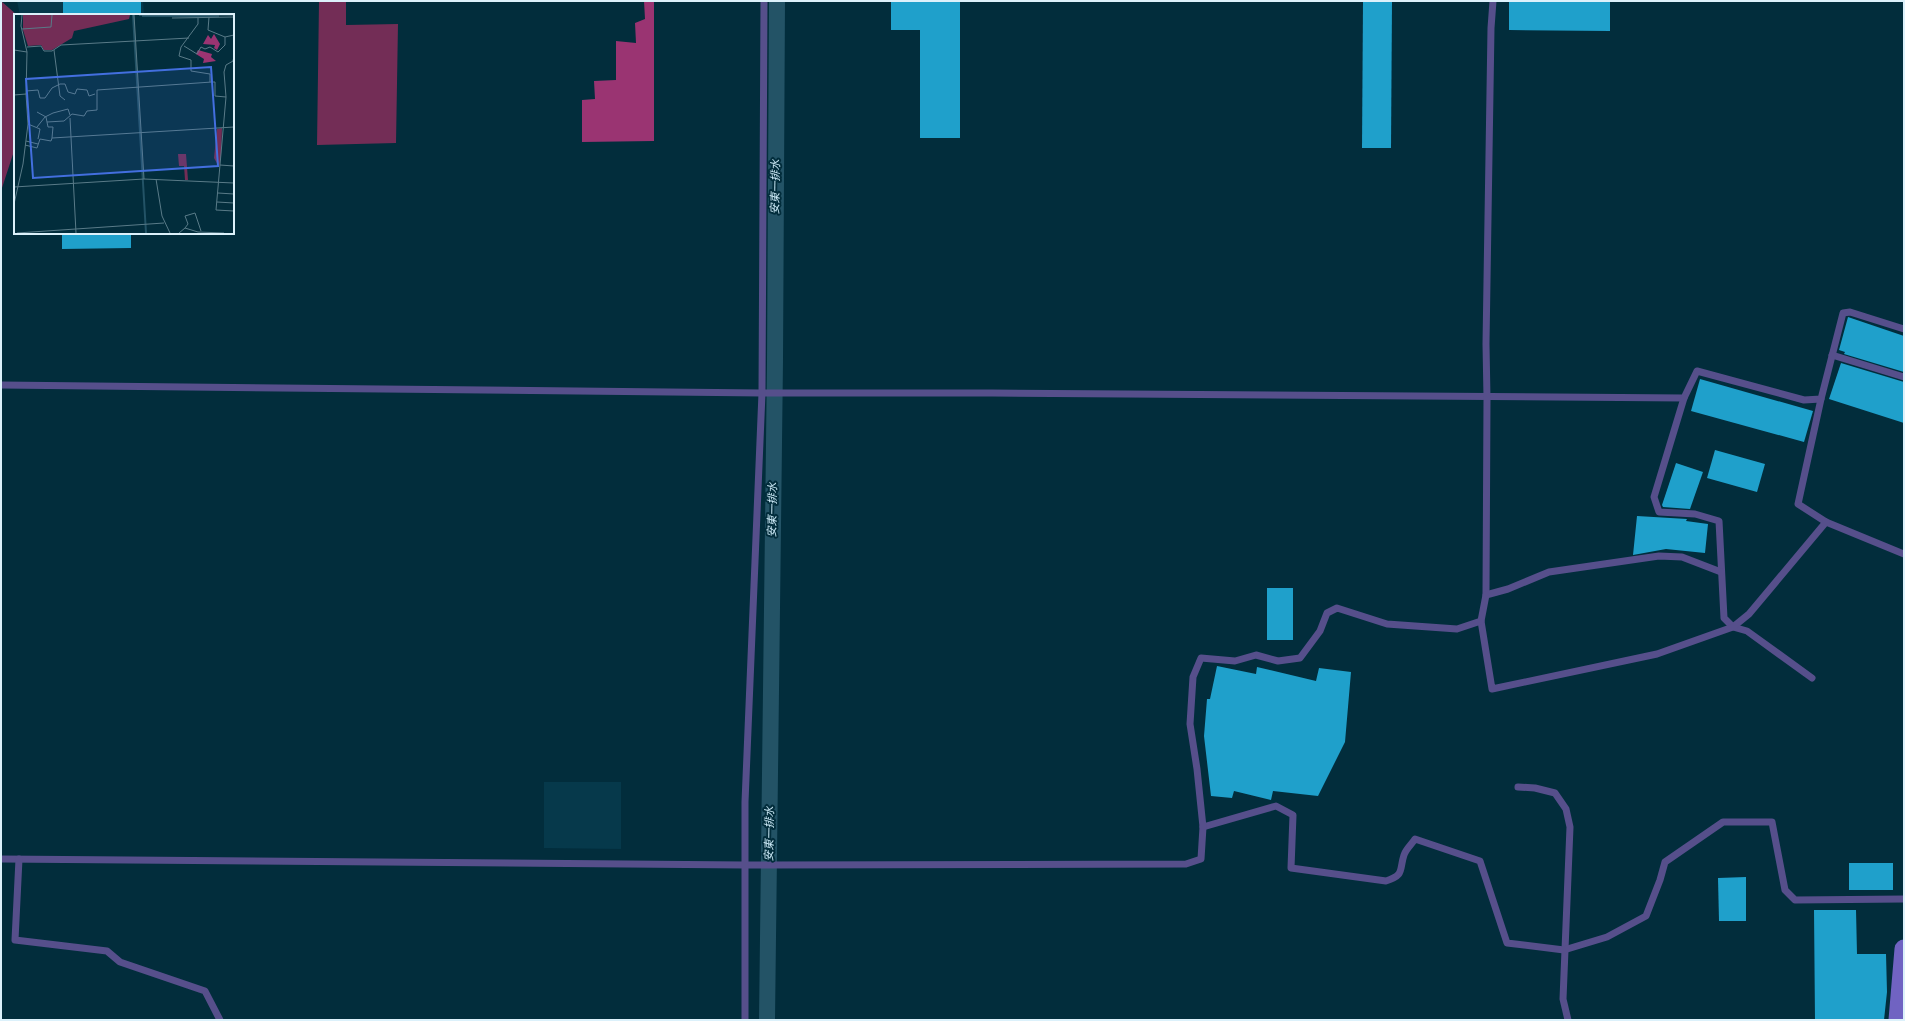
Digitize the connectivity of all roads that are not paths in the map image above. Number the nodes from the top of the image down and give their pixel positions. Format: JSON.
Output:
{"nodes":[{"id":1,"x":764,"y":1,"type":"edge"},
{"id":2,"x":1493,"y":1,"type":"edge"},
{"id":3,"x":1904,"y":329,"type":"edge"},
{"id":4,"x":1832,"y":355,"type":"junction"},
{"id":5,"x":1904,"y":377,"type":"edge"},
{"id":6,"x":1,"y":385,"type":"edge"},
{"id":7,"x":762,"y":393,"type":"junction"},
{"id":8,"x":1487,"y":398,"type":"junction"},
{"id":9,"x":1684,"y":398,"type":"junction"},
{"id":10,"x":1821,"y":399,"type":"junction"},
{"id":11,"x":1826,"y":522,"type":"junction"},
{"id":12,"x":1904,"y":554,"type":"edge"},
{"id":13,"x":1721,"y":572,"type":"junction"},
{"id":14,"x":1486,"y":595,"type":"junction"},
{"id":15,"x":1481,"y":621,"type":"junction"},
{"id":16,"x":1733,"y":627,"type":"junction"},
{"id":17,"x":1812,"y":678,"type":"dead end"},
{"id":18,"x":1518,"y":787,"type":"dead end"},
{"id":19,"x":1203,"y":827,"type":"junction"},
{"id":20,"x":1,"y":859,"type":"edge"},
{"id":21,"x":19,"y":859,"type":"junction"},
{"id":22,"x":745,"y":865,"type":"junction"},
{"id":23,"x":1904,"y":899,"type":"edge"},
{"id":24,"x":1904,"y":949,"type":"edge"},
{"id":25,"x":1564,"y":950,"type":"junction"},
{"id":26,"x":220,"y":1020,"type":"edge"},
{"id":27,"x":745,"y":1020,"type":"edge"},
{"id":28,"x":1568,"y":1020,"type":"edge"},
{"id":29,"x":1898,"y":1020,"type":"edge"}],
"edges":[{"from":1,"to":7,"type":"lane"},
{"from":2,"to":8,"type":"lane"},
{"from":3,"to":4,"type":"lane"},
{"from":4,"to":5,"type":"lane"},
{"from":4,"to":10,"type":"lane"},
{"from":6,"to":7,"type":"lane"},
{"from":7,"to":8,"type":"lane"},
{"from":7,"to":22,"type":"lane"},
{"from":8,"to":9,"type":"lane"},
{"from":8,"to":14,"type":"lane"},
{"from":9,"to":10,"type":"lane"},
{"from":9,"to":13,"type":"lane"},
{"from":10,"to":11,"type":"lane"},
{"from":11,"to":12,"type":"lane"},
{"from":11,"to":16,"type":"lane"},
{"from":13,"to":14,"type":"lane"},
{"from":13,"to":16,"type":"lane"},
{"from":14,"to":15,"type":"lane"},
{"from":15,"to":16,"type":"lane"},
{"from":15,"to":19,"type":"lane"},
{"from":16,"to":17,"type":"lane"},
{"from":18,"to":25,"type":"lane"},
{"from":19,"to":22,"type":"lane"},
{"from":19,"to":25,"type":"lane"},
{"from":20,"to":21,"type":"lane"},
{"from":21,"to":22,"type":"lane"},
{"from":21,"to":26,"type":"lane"},
{"from":22,"to":27,"type":"lane"},
{"from":23,"to":25,"type":"lane"},
{"from":24,"to":29,"type":"street"},
{"from":25,"to":28,"type":"lane"}]}
